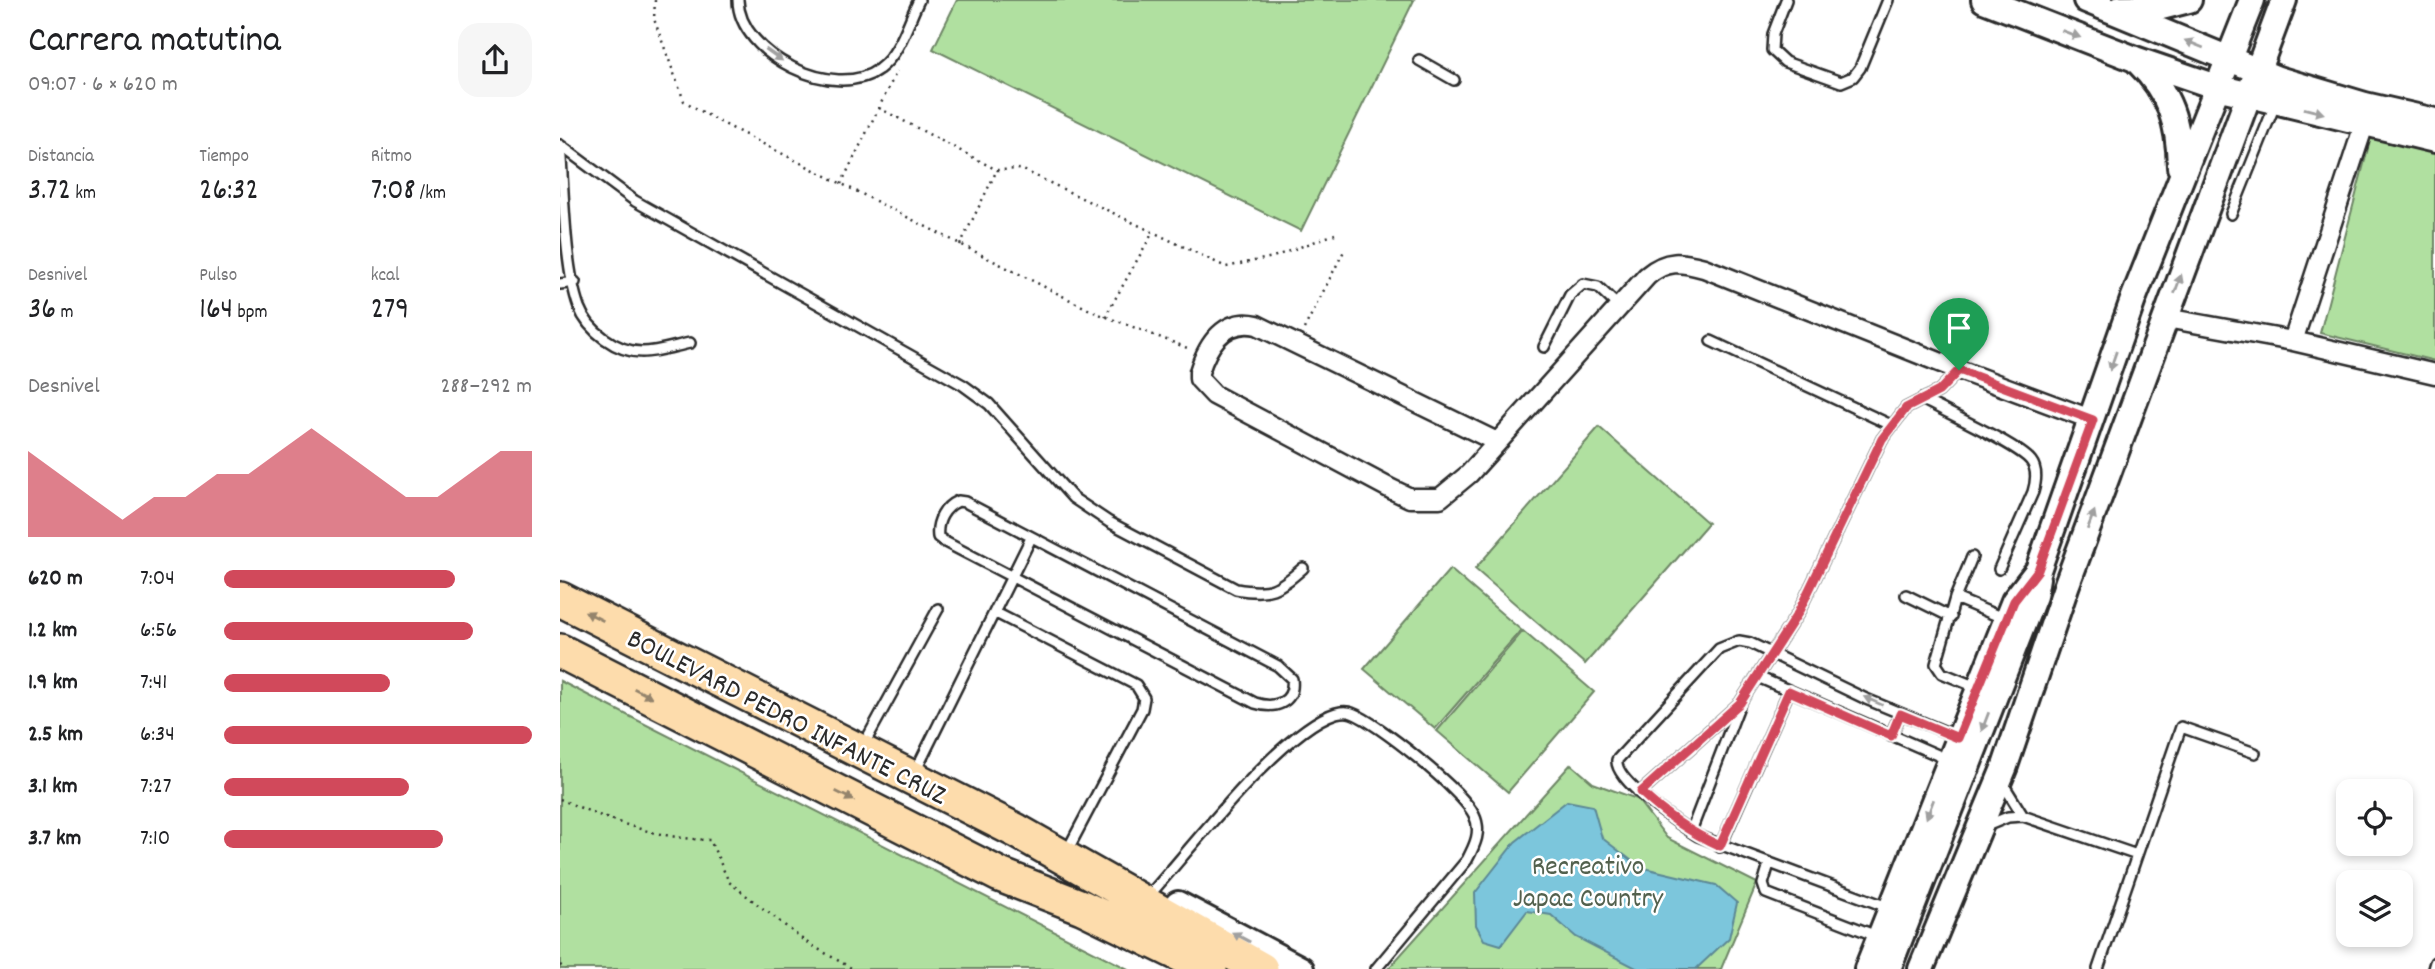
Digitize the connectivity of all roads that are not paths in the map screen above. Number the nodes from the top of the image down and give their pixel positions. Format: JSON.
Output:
{"nodes":[{"id":1,"x":738,"y":0,"type":"edge"},
{"id":2,"x":919,"y":0,"type":"edge"},
{"id":3,"x":1786,"y":0,"type":"edge"},
{"id":4,"x":1888,"y":0,"type":"edge"},
{"id":5,"x":1984,"y":0,"type":"edge"},
{"id":6,"x":2189,"y":0,"type":"edge"},
{"id":7,"x":2252,"y":0,"type":"edge"},
{"id":8,"x":2284,"y":0,"type":"edge"},
{"id":9,"x":2095,"y":4,"type":"edge"},
{"id":10,"x":2229,"y":58,"type":"junction"},
{"id":11,"x":2135,"y":59,"type":"junction"},
{"id":12,"x":1419,"y":60,"type":"dead end"},
{"id":13,"x":1454,"y":80,"type":"dead end"},
{"id":14,"x":2252,"y":82,"type":"junction"},
{"id":15,"x":2217,"y":87,"type":"junction"},
{"id":16,"x":2277,"y":101,"type":"junction"},
{"id":17,"x":2435,"y":121,"type":"edge"},
{"id":18,"x":2364,"y":125,"type":"junction"},
{"id":19,"x":2435,"y":140,"type":"edge"},
{"id":20,"x":560,"y":145,"type":"edge"},
{"id":21,"x":2180,"y":177,"type":"junction"},
{"id":22,"x":2231,"y":214,"type":"dead end"},
{"id":23,"x":575,"y":282,"type":"junction"},
{"id":24,"x":560,"y":284,"type":"edge"},
{"id":25,"x":1618,"y":306,"type":"junction"},
{"id":26,"x":2166,"y":318,"type":"junction"},
{"id":27,"x":1711,"y":341,"type":"dead end"},
{"id":28,"x":2293,"y":341,"type":"junction"},
{"id":29,"x":690,"y":343,"type":"dead end"},
{"id":30,"x":1544,"y":347,"type":"dead end"},
{"id":31,"x":1959,"y":370,"type":"junction"},
{"id":32,"x":2435,"y":374,"type":"edge"},
{"id":33,"x":1922,"y":399,"type":"junction"},
{"id":34,"x":2093,"y":420,"type":"junction"},
{"id":35,"x":1891,"y":425,"type":"junction"},
{"id":36,"x":1497,"y":442,"type":"junction"},
{"id":37,"x":1031,"y":538,"type":"junction"},
{"id":38,"x":1972,"y":557,"type":"dead end"},
{"id":39,"x":1303,"y":568,"type":"dead end"},
{"id":40,"x":1999,"y":569,"type":"dead end"},
{"id":41,"x":1012,"y":577,"type":"junction"},
{"id":42,"x":2067,"y":584,"type":"junction"},
{"id":43,"x":1906,"y":596,"type":"dead end"},
{"id":44,"x":1955,"y":598,"type":"junction"},
{"id":45,"x":560,"y":599,"type":"edge"},
{"id":46,"x":938,"y":609,"type":"dead end"},
{"id":47,"x":996,"y":613,"type":"junction"},
{"id":48,"x":1951,"y":617,"type":"junction"},
{"id":49,"x":2019,"y":633,"type":"junction"},
{"id":50,"x":560,"y":651,"type":"edge"},
{"id":51,"x":1773,"y":653,"type":"junction"},
{"id":52,"x":1758,"y":677,"type":"junction"},
{"id":53,"x":1978,"y":687,"type":"junction"},
{"id":54,"x":1789,"y":691,"type":"junction"},
{"id":55,"x":1740,"y":703,"type":"junction"},
{"id":56,"x":1900,"y":714,"type":"junction"},
{"id":57,"x":1891,"y":736,"type":"junction"},
{"id":58,"x":1958,"y":738,"type":"junction"},
{"id":59,"x":859,"y":752,"type":"junction"},
{"id":60,"x":2255,"y":753,"type":"dead end"},
{"id":61,"x":1949,"y":761,"type":"junction"},
{"id":62,"x":2005,"y":766,"type":"junction"},
{"id":63,"x":912,"y":779,"type":"junction"},
{"id":64,"x":1641,"y":792,"type":"junction"},
{"id":65,"x":2023,"y":816,"type":"junction"},
{"id":66,"x":1017,"y":831,"type":"junction"},
{"id":67,"x":1691,"y":831,"type":"junction"},
{"id":68,"x":1979,"y":831,"type":"junction"},
{"id":69,"x":1720,"y":846,"type":"junction"},
{"id":70,"x":1067,"y":852,"type":"junction"},
{"id":71,"x":2137,"y":855,"type":"junction"},
{"id":72,"x":1769,"y":864,"type":"junction"},
{"id":73,"x":1000,"y":875,"type":"junction"},
{"id":74,"x":1153,"y":891,"type":"junction"},
{"id":75,"x":1910,"y":916,"type":"junction"},
{"id":76,"x":1880,"y":938,"type":"junction"},
{"id":77,"x":2435,"y":962,"type":"edge"},
{"id":78,"x":1174,"y":969,"type":"edge"},
{"id":79,"x":1210,"y":969,"type":"edge"},
{"id":80,"x":1261,"y":969,"type":"edge"},
{"id":81,"x":1301,"y":969,"type":"edge"},
{"id":82,"x":1376,"y":969,"type":"edge"},
{"id":83,"x":1867,"y":969,"type":"edge"},
{"id":84,"x":1888,"y":969,"type":"edge"},
{"id":85,"x":1910,"y":969,"type":"edge"},
{"id":86,"x":1921,"y":969,"type":"edge"},
{"id":87,"x":2098,"y":969,"type":"edge"},
{"id":88,"x":2433,"y":969,"type":"edge"}],
"edges":[{"from":1,"to":2,"type":"lane","one_way":true},
{"from":3,"to":4,"type":"lane"},
{"from":5,"to":11,"type":"street","one_way":true},
{"from":6,"to":9,"type":"street"},
{"from":7,"to":10,"type":"street"},
{"from":8,"to":14,"type":"street"},
{"from":10,"to":9,"type":"street","one_way":true},
{"from":10,"to":14,"type":"street"},
{"from":10,"to":15,"type":"street"},
{"from":11,"to":15,"type":"street"},
{"from":11,"to":21,"type":"street"},
{"from":12,"to":13,"type":"lane"},
{"from":14,"to":15,"type":"street"},
{"from":14,"to":16,"type":"street"},
{"from":14,"to":17,"type":"street"},
{"from":26,"to":14,"type":"street","one_way":true},
{"from":15,"to":21,"type":"street"},
{"from":16,"to":18,"type":"street","one_way":true},
{"from":16,"to":22,"type":"lane"},
{"from":18,"to":19,"type":"street"},
{"from":18,"to":28,"type":"street"},
{"from":20,"to":23,"type":"lane"},
{"from":20,"to":39,"type":"lane"},
{"from":21,"to":34,"type":"street","one_way":true},
{"from":23,"to":24,"type":"lane"},
{"from":23,"to":29,"type":"lane"},
{"from":25,"to":30,"type":"lane"},
{"from":25,"to":31,"type":"street"},
{"from":25,"to":36,"type":"street"},
{"from":26,"to":28,"type":"street"},
{"from":42,"to":26,"type":"street","one_way":true},
{"from":27,"to":35,"type":"lane"},
{"from":28,"to":32,"type":"street"},
{"from":31,"to":33,"type":"lane"},
{"from":31,"to":34,"type":"street"},
{"from":33,"to":35,"type":"lane"},
{"from":33,"to":40,"type":"lane"},
{"from":34,"to":49,"type":"street"},
{"from":35,"to":51,"type":"lane"},
{"from":36,"to":36,"type":"street"},
{"from":37,"to":41,"type":"lane"},
{"from":37,"to":41,"type":"lane"},
{"from":37,"to":41,"type":"lane"},
{"from":38,"to":44,"type":"lane"},
{"from":41,"to":47,"type":"lane"},
{"from":42,"to":49,"type":"street"},
{"from":42,"to":62,"type":"street"},
{"from":43,"to":48,"type":"lane"},
{"from":44,"to":48,"type":"lane"},
{"from":44,"to":49,"type":"lane"},
{"from":59,"to":45,"type":"highway","name":"BOULEVARD PEDRO INFANTE CRUZ","one_way":true},
{"from":46,"to":59,"type":"lane"},
{"from":47,"to":63,"type":"lane"},
{"from":47,"to":70,"type":"lane"},
{"from":48,"to":53,"type":"lane"},
{"from":49,"to":53,"type":"street"},
{"from":49,"to":75,"type":"street"},
{"from":50,"to":73,"type":"highway","name":"BOULEVARD PEDRO INFANTE CRUZ","one_way":true},
{"from":51,"to":52,"type":"lane"},
{"from":56,"to":51,"type":"lane","one_way":true},
{"from":51,"to":64,"type":"lane"},
{"from":52,"to":54,"type":"lane"},
{"from":52,"to":55,"type":"lane"},
{"from":53,"to":58,"type":"street"},
{"from":54,"to":57,"type":"lane"},
{"from":54,"to":69,"type":"lane"},
{"from":55,"to":64,"type":"lane"},
{"from":55,"to":67,"type":"lane"},
{"from":56,"to":57,"type":"lane"},
{"from":56,"to":58,"type":"lane"},
{"from":57,"to":61,"type":"lane"},
{"from":58,"to":61,"type":"street"},
{"from":59,"to":63,"type":"highway","name":"BOULEVARD PEDRO INFANTE CRUZ"},
{"from":60,"to":71,"type":"lane"},
{"from":61,"to":75,"type":"street","one_way":true},
{"from":62,"to":65,"type":"lane"},
{"from":62,"to":68,"type":"street"},
{"from":63,"to":66,"type":"highway","name":"BOULEVARD PEDRO INFANTE CRUZ"},
{"from":64,"to":67,"type":"lane"},
{"from":65,"to":68,"type":"lane"},
{"from":65,"to":71,"type":"lane"},
{"from":66,"to":70,"type":"street","name":"BOULEVARD PEDRO INFANTE CRUZ"},
{"from":66,"to":80,"type":"highway","name":"BOULEVARD PEDRO INFANTE CRUZ"},
{"from":67,"to":69,"type":"lane"},
{"from":68,"to":86,"type":"street"},
{"from":69,"to":72,"type":"lane"},
{"from":70,"to":74,"type":"street","name":"BOULEVARD PEDRO INFANTE CRUZ"},
{"from":71,"to":87,"type":"lane"},
{"from":72,"to":75,"type":"lane"},
{"from":72,"to":76,"type":"lane"},
{"from":73,"to":78,"type":"street","name":"BOULEVARD PEDRO INFANTE CRUZ"},
{"from":73,"to":79,"type":"highway","name":"BOULEVARD PEDRO INFANTE CRUZ"},
{"from":81,"to":74,"type":"street","name":"BOULEVARD PEDRO INFANTE CRUZ","one_way":true},
{"from":74,"to":82,"type":"lane"},
{"from":75,"to":76,"type":"street"},
{"from":75,"to":84,"type":"street"},
{"from":75,"to":85,"type":"street"},
{"from":76,"to":83,"type":"street"},
{"from":77,"to":88,"type":"lane"}]}
